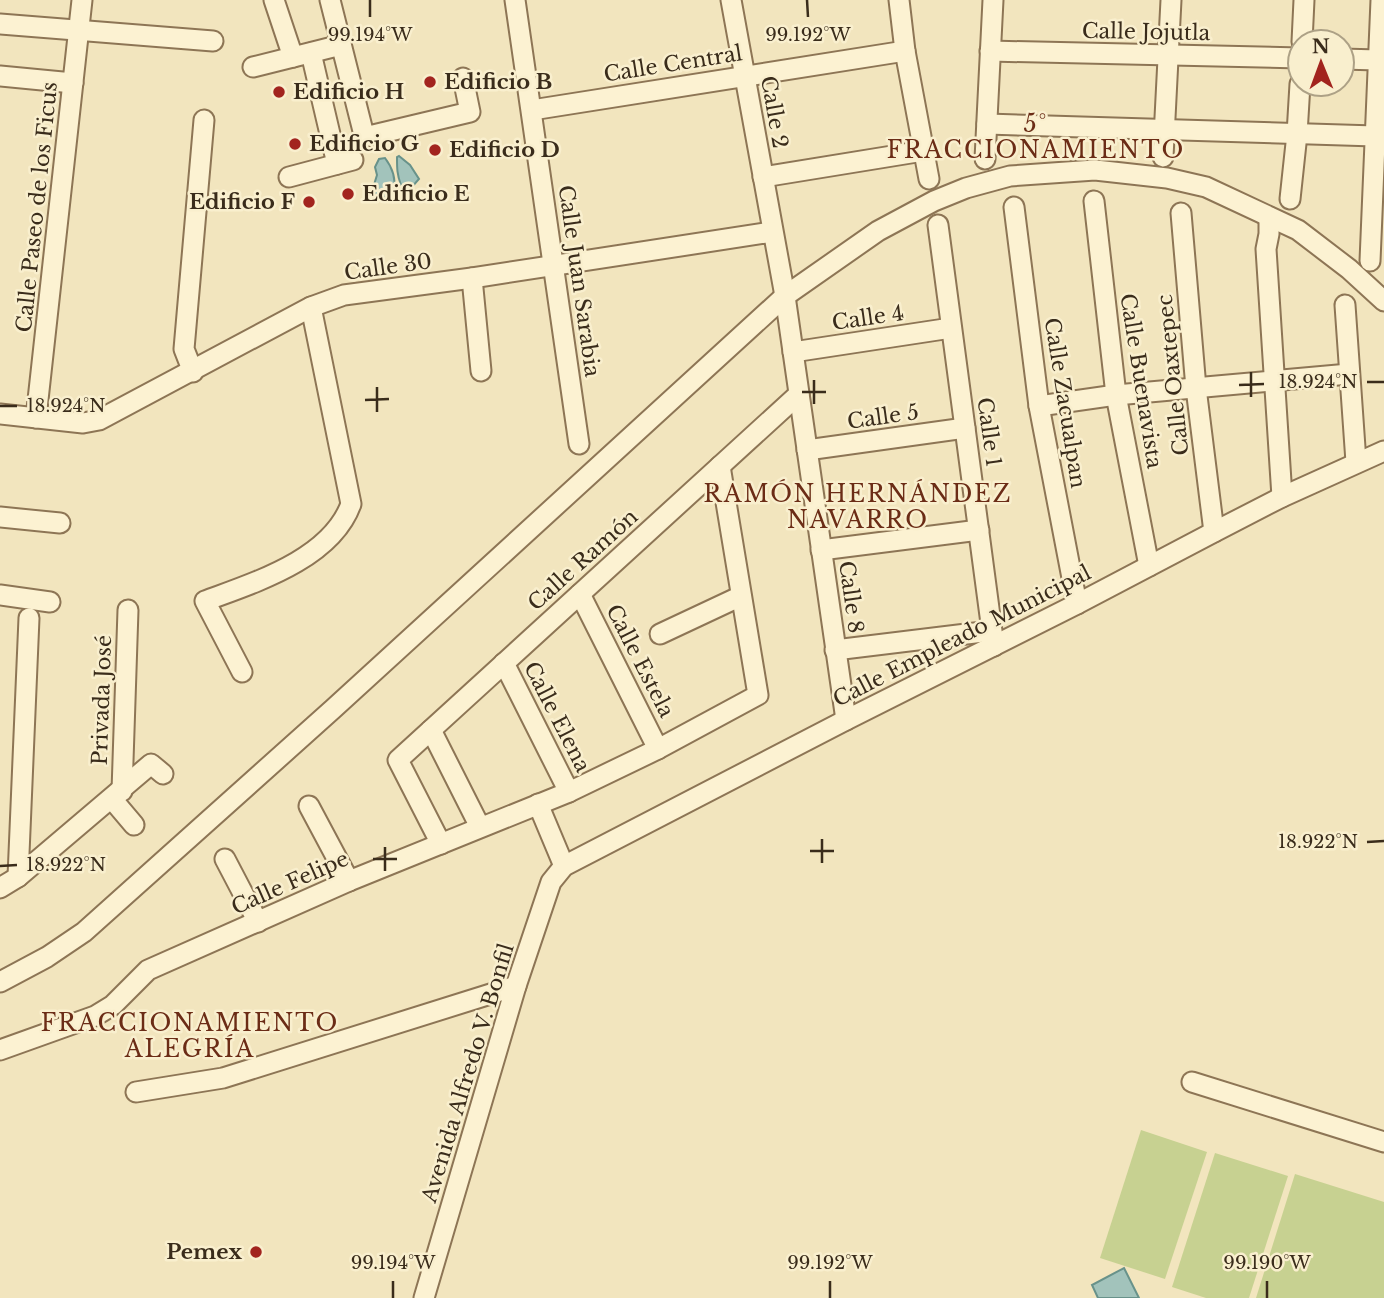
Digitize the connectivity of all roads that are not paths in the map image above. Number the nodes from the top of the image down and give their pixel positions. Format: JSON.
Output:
{"nodes":[{"id":1,"x":82,"y":0,"type":"edge"},
{"id":2,"x":274,"y":0,"type":"edge"},
{"id":3,"x":330,"y":0,"type":"edge"},
{"id":4,"x":515,"y":0,"type":"edge"},
{"id":5,"x":731,"y":0,"type":"edge"},
{"id":6,"x":899,"y":0,"type":"edge"},
{"id":7,"x":993,"y":0,"type":"edge"},
{"id":8,"x":1171,"y":0,"type":"edge"},
{"id":9,"x":1304,"y":0,"type":"edge"},
{"id":10,"x":1381,"y":0,"type":"edge"},
{"id":11,"x":0,"y":23,"type":"edge"},
{"id":12,"x":1303,"y":28,"type":"edge"},
{"id":13,"x":80,"y":30,"type":"junction"},
{"id":14,"x":213,"y":41,"type":"dead end"},
{"id":15,"x":341,"y":45,"type":"junction"},
{"id":16,"x":905,"y":51,"type":"junction"},
{"id":17,"x":990,"y":51,"type":"junction"},
{"id":18,"x":302,"y":55,"type":"junction"},
{"id":19,"x":1168,"y":55,"type":"junction"},
{"id":20,"x":1286,"y":58,"type":"edge"},
{"id":21,"x":1356,"y":59,"type":"edge"},
{"id":22,"x":1378,"y":60,"type":"junction"},
{"id":23,"x":253,"y":67,"type":"dead end"},
{"id":24,"x":0,"y":76,"type":"edge"},
{"id":25,"x":745,"y":76,"type":"junction"},
{"id":26,"x":463,"y":78,"type":"dead end"},
{"id":27,"x":73,"y":83,"type":"junction"},
{"id":28,"x":1299,"y":98,"type":"edge"},
{"id":29,"x":532,"y":110,"type":"junction"},
{"id":30,"x":204,"y":120,"type":"dead end"},
{"id":31,"x":987,"y":124,"type":"junction"},
{"id":32,"x":1165,"y":128,"type":"junction"},
{"id":33,"x":1297,"y":134,"type":"junction"},
{"id":34,"x":1375,"y":136,"type":"junction"},
{"id":35,"x":923,"y":151,"type":"junction"},
{"id":36,"x":1163,"y":157,"type":"dead end"},
{"id":37,"x":985,"y":159,"type":"dead end"},
{"id":38,"x":289,"y":177,"type":"dead end"},
{"id":39,"x":763,"y":177,"type":"junction"},
{"id":40,"x":929,"y":179,"type":"dead end"},
{"id":41,"x":1290,"y":199,"type":"dead end"},
{"id":42,"x":1094,"y":201,"type":"dead end"},
{"id":43,"x":1014,"y":207,"type":"dead end"},
{"id":44,"x":1181,"y":213,"type":"dead end"},
{"id":45,"x":938,"y":225,"type":"dead end"},
{"id":46,"x":1269,"y":225,"type":"dead end"},
{"id":47,"x":772,"y":232,"type":"junction"},
{"id":48,"x":1370,"y":261,"type":"dead end"},
{"id":49,"x":555,"y":265,"type":"junction"},
{"id":50,"x":472,"y":278,"type":"junction"},
{"id":51,"x":785,"y":296,"type":"junction"},
{"id":52,"x":1384,"y":301,"type":"edge"},
{"id":53,"x":1345,"y":305,"type":"dead end"},
{"id":54,"x":311,"y":307,"type":"junction"},
{"id":55,"x":951,"y":328,"type":"junction"},
{"id":56,"x":793,"y":352,"type":"junction"},
{"id":57,"x":481,"y":371,"type":"dead end"},
{"id":58,"x":193,"y":372,"type":"junction"},
{"id":59,"x":1349,"y":374,"type":"junction"},
{"id":60,"x":1273,"y":382,"type":"junction"},
{"id":61,"x":1196,"y":388,"type":"junction"},
{"id":62,"x":799,"y":394,"type":"junction"},
{"id":63,"x":1116,"y":395,"type":"junction"},
{"id":64,"x":1039,"y":406,"type":"junction"},
{"id":65,"x":0,"y":414,"type":"edge"},
{"id":66,"x":36,"y":418,"type":"junction"},
{"id":67,"x":965,"y":428,"type":"junction"},
{"id":68,"x":579,"y":444,"type":"dead end"},
{"id":69,"x":807,"y":450,"type":"junction"},
{"id":70,"x":1384,"y":450,"type":"edge"},
{"id":71,"x":1356,"y":462,"type":"junction"},
{"id":72,"x":720,"y":466,"type":"junction"},
{"id":73,"x":1282,"y":497,"type":"junction"},
{"id":74,"x":0,"y":517,"type":"edge"},
{"id":75,"x":60,"y":523,"type":"dead end"},
{"id":76,"x":979,"y":530,"type":"junction"},
{"id":77,"x":1214,"y":531,"type":"junction"},
{"id":78,"x":821,"y":550,"type":"junction"},
{"id":79,"x":1149,"y":566,"type":"junction"},
{"id":80,"x":580,"y":594,"type":"junction"},
{"id":81,"x":0,"y":595,"type":"edge"},
{"id":82,"x":741,"y":596,"type":"junction"},
{"id":83,"x":50,"y":602,"type":"dead end"},
{"id":84,"x":1077,"y":604,"type":"junction"},
{"id":85,"x":128,"y":610,"type":"dead end"},
{"id":86,"x":29,"y":618,"type":"dead end"},
{"id":87,"x":660,"y":634,"type":"dead end"},
{"id":88,"x":993,"y":638,"type":"junction"},
{"id":89,"x":835,"y":650,"type":"junction"},
{"id":90,"x":504,"y":663,"type":"junction"},
{"id":91,"x":242,"y":672,"type":"dead end"},
{"id":92,"x":845,"y":720,"type":"junction"},
{"id":93,"x":430,"y":730,"type":"junction"},
{"id":94,"x":658,"y":749,"type":"junction"},
{"id":95,"x":163,"y":774,"type":"dead end"},
{"id":96,"x":569,"y":792,"type":"junction"},
{"id":97,"x":117,"y":795,"type":"junction"},
{"id":98,"x":538,"y":804,"type":"junction"},
{"id":99,"x":309,"y":806,"type":"dead end"},
{"id":100,"x":134,"y":825,"type":"dead end"},
{"id":101,"x":480,"y":827,"type":"junction"},
{"id":102,"x":441,"y":844,"type":"junction"},
{"id":103,"x":225,"y":859,"type":"dead end"},
{"id":104,"x":564,"y":866,"type":"junction"},
{"id":105,"x":18,"y":877,"type":"junction"},
{"id":106,"x":349,"y":881,"type":"junction"},
{"id":107,"x":0,"y":888,"type":"edge"},
{"id":108,"x":258,"y":922,"type":"junction"},
{"id":109,"x":0,"y":982,"type":"edge"},
{"id":110,"x":516,"y":986,"type":"junction"},
{"id":111,"x":0,"y":1050,"type":"edge"},
{"id":112,"x":1192,"y":1082,"type":"dead end"},
{"id":113,"x":136,"y":1092,"type":"dead end"},
{"id":114,"x":1384,"y":1142,"type":"edge"},
{"id":115,"x":424,"y":1298,"type":"edge"}],
"edges":[{"from":1,"to":13,"type":"street","name":"Calle Paseo de los Ficus"},
{"from":2,"to":18,"type":"street"},
{"from":3,"to":15,"type":"street"},
{"from":4,"to":29,"type":"street","name":"Calle Juan Sarabia"},
{"from":5,"to":25,"type":"street","name":"Calle 2"},
{"from":6,"to":16,"type":"street"},
{"from":7,"to":17,"type":"street"},
{"from":8,"to":19,"type":"street"},
{"from":9,"to":12,"type":"street"},
{"from":10,"to":22,"type":"street"},
{"from":11,"to":13,"type":"street"},
{"from":13,"to":14,"type":"street"},
{"from":13,"to":27,"type":"street","name":"Calle Paseo de los Ficus"},
{"from":15,"to":18,"type":"street"},
{"from":15,"to":26,"type":"street"},
{"from":16,"to":25,"type":"street","name":"Calle Central"},
{"from":16,"to":35,"type":"street"},
{"from":17,"to":19,"type":"street","name":"Calle Jojutla"},
{"from":17,"to":31,"type":"street"},
{"from":18,"to":23,"type":"street"},
{"from":18,"to":38,"type":"street"},
{"from":19,"to":20,"type":"street","name":"Calle Jojutla"},
{"from":19,"to":32,"type":"street"},
{"from":21,"to":22,"type":"street"},
{"from":22,"to":34,"type":"street"},
{"from":24,"to":27,"type":"street"},
{"from":25,"to":29,"type":"street","name":"Calle Central"},
{"from":25,"to":39,"type":"street","name":"Calle 2"},
{"from":27,"to":66,"type":"street","name":"Calle Paseo de los Ficus"},
{"from":28,"to":33,"type":"street"},
{"from":29,"to":49,"type":"street","name":"Calle Juan Sarabia"},
{"from":30,"to":58,"type":"street"},
{"from":31,"to":32,"type":"street"},
{"from":31,"to":37,"type":"street"},
{"from":32,"to":33,"type":"street"},
{"from":32,"to":36,"type":"street"},
{"from":33,"to":34,"type":"street"},
{"from":33,"to":41,"type":"street"},
{"from":34,"to":48,"type":"street"},
{"from":35,"to":39,"type":"street"},
{"from":35,"to":40,"type":"street"},
{"from":39,"to":47,"type":"street","name":"Calle 2"},
{"from":42,"to":63,"type":"street","name":"Calle Buenavista"},
{"from":43,"to":64,"type":"street","name":"Calle Zacualpan"},
{"from":44,"to":61,"type":"street","name":"Calle Oaxtepec"},
{"from":45,"to":55,"type":"street","name":"Calle 1"},
{"from":46,"to":60,"type":"street"},
{"from":47,"to":49,"type":"street","name":"Calle 30"},
{"from":47,"to":51,"type":"street","name":"Calle 8"},
{"from":49,"to":50,"type":"street","name":"Calle 30"},
{"from":49,"to":68,"type":"street","name":"Calle Juan Sarabia"},
{"from":50,"to":54,"type":"street","name":"Calle 30"},
{"from":50,"to":57,"type":"street"},
{"from":51,"to":52,"type":"street"},
{"from":51,"to":56,"type":"street","name":"Calle 8"},
{"from":51,"to":109,"type":"street"},
{"from":53,"to":59,"type":"street"},
{"from":54,"to":58,"type":"street","name":"Calle 30"},
{"from":54,"to":91,"type":"street"},
{"from":55,"to":56,"type":"street","name":"Calle 4"},
{"from":55,"to":67,"type":"street","name":"Calle 1"},
{"from":56,"to":62,"type":"street","name":"Calle 8"},
{"from":58,"to":66,"type":"street","name":"Calle 30"},
{"from":59,"to":60,"type":"street"},
{"from":59,"to":71,"type":"street"},
{"from":60,"to":61,"type":"street"},
{"from":60,"to":73,"type":"street"},
{"from":61,"to":63,"type":"street"},
{"from":61,"to":77,"type":"street","name":"Calle Oaxtepec"},
{"from":62,"to":69,"type":"street","name":"Calle 8"},
{"from":62,"to":72,"type":"street","name":"Calle Ramón"},
{"from":63,"to":64,"type":"street"},
{"from":63,"to":79,"type":"street","name":"Calle Buenavista"},
{"from":64,"to":84,"type":"street","name":"Calle Zacualpan"},
{"from":65,"to":66,"type":"street","name":"Calle 30"},
{"from":67,"to":69,"type":"street","name":"Calle 5"},
{"from":67,"to":76,"type":"street","name":"Calle 1"},
{"from":69,"to":78,"type":"street","name":"Calle 8"},
{"from":70,"to":71,"type":"street","name":"Calle Empleado Municipal"},
{"from":71,"to":73,"type":"street","name":"Calle Empleado Municipal"},
{"from":72,"to":80,"type":"street","name":"Calle Ramón"},
{"from":72,"to":82,"type":"street"},
{"from":73,"to":77,"type":"street","name":"Calle Empleado Municipal"},
{"from":74,"to":75,"type":"street"},
{"from":76,"to":78,"type":"street"},
{"from":76,"to":88,"type":"street","name":"Calle 1"},
{"from":77,"to":79,"type":"street","name":"Calle Empleado Municipal"},
{"from":78,"to":89,"type":"street","name":"Calle 8"},
{"from":79,"to":84,"type":"street","name":"Calle Empleado Municipal"},
{"from":80,"to":90,"type":"street","name":"Calle Ramón"},
{"from":80,"to":94,"type":"street","name":"Calle Estela"},
{"from":81,"to":83,"type":"street"},
{"from":82,"to":87,"type":"street"},
{"from":82,"to":94,"type":"street","name":"Calle Felipe"},
{"from":84,"to":88,"type":"street","name":"Calle Empleado Municipal"},
{"from":85,"to":97,"type":"street","name":"Privada José"},
{"from":86,"to":105,"type":"street"},
{"from":88,"to":89,"type":"street"},
{"from":88,"to":92,"type":"street","name":"Calle Empleado Municipal"},
{"from":89,"to":92,"type":"street","name":"Calle 8"},
{"from":90,"to":93,"type":"street","name":"Calle Ramón"},
{"from":90,"to":96,"type":"street","name":"Calle Elena"},
{"from":92,"to":104,"type":"street","name":"Calle Empleado Municipal"},
{"from":93,"to":101,"type":"street"},
{"from":93,"to":102,"type":"street","name":"Calle Ramón"},
{"from":94,"to":96,"type":"street","name":"Calle Felipe"},
{"from":95,"to":97,"type":"street"},
{"from":96,"to":98,"type":"street","name":"Calle Felipe"},
{"from":97,"to":100,"type":"street"},
{"from":97,"to":105,"type":"street"},
{"from":98,"to":101,"type":"street","name":"Calle Felipe"},
{"from":98,"to":104,"type":"street"},
{"from":99,"to":106,"type":"street"},
{"from":101,"to":102,"type":"street","name":"Calle Felipe"},
{"from":102,"to":106,"type":"street","name":"Calle Felipe"},
{"from":103,"to":108,"type":"street"},
{"from":104,"to":110,"type":"street","name":"Avenida Alfredo V. Bonfil"},
{"from":105,"to":107,"type":"street"},
{"from":106,"to":108,"type":"street","name":"Calle Felipe"},
{"from":108,"to":111,"type":"street","name":"Calle Felipe"},
{"from":110,"to":113,"type":"street"},
{"from":110,"to":115,"type":"street","name":"Avenida Alfredo V. Bonfil"},
{"from":112,"to":114,"type":"street"}]}
